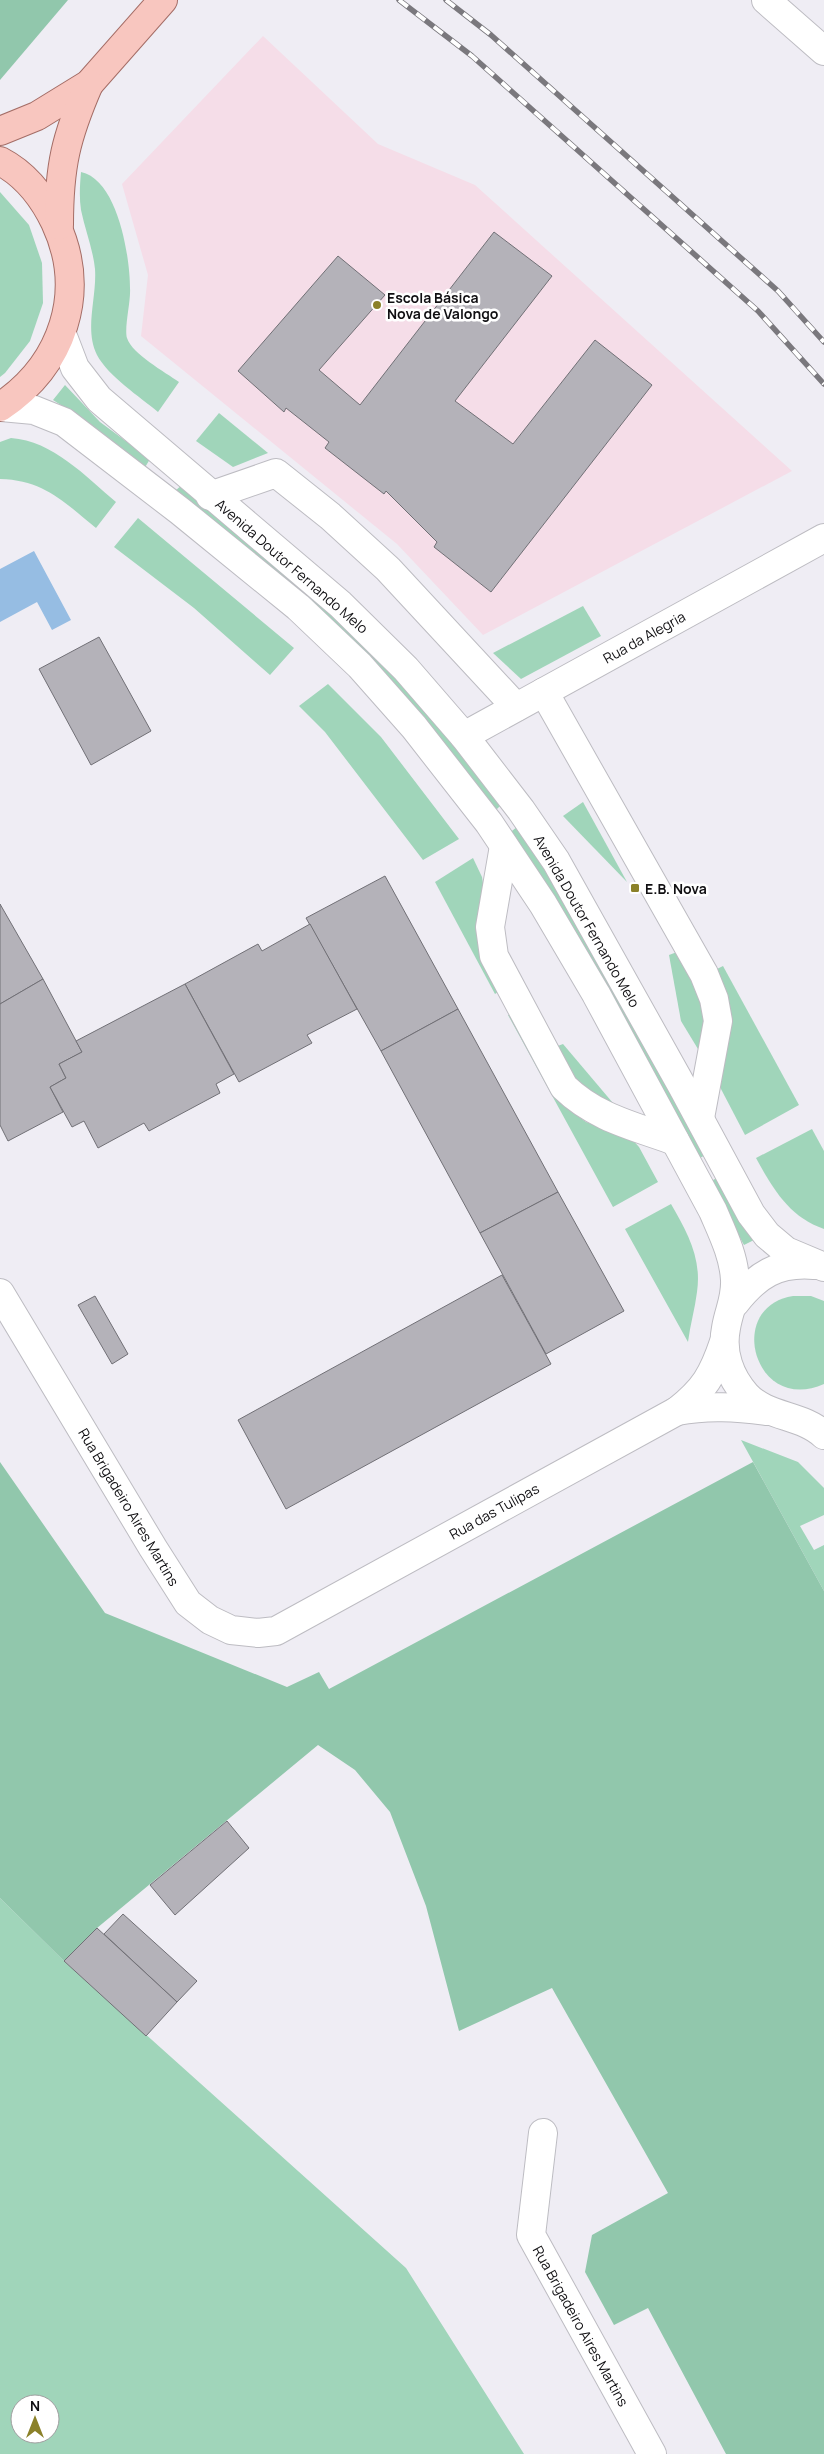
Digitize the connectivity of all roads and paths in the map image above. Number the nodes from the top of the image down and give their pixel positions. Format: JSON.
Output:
{"nodes":[{"id":1,"x":163,"y":0,"type":"edge"},
{"id":2,"x":766,"y":0,"type":"edge"},
{"id":3,"x":824,"y":51,"type":"edge"},
{"id":4,"x":90,"y":84,"type":"junction"},
{"id":5,"x":0,"y":131,"type":"edge"},
{"id":6,"x":0,"y":161,"type":"edge"},
{"id":7,"x":58,"y":229,"type":"junction"},
{"id":8,"x":62,"y":334,"type":"junction"},
{"id":9,"x":1,"y":407,"type":"edge"},
{"id":10,"x":210,"y":496,"type":"junction"},
{"id":11,"x":824,"y":538,"type":"edge"},
{"id":12,"x":544,"y":692,"type":"junction"},
{"id":13,"x":516,"y":707,"type":"junction"},
{"id":14,"x":464,"y":736,"type":"junction"},
{"id":15,"x":504,"y":846,"type":"junction"},
{"id":16,"x":700,"y":1118,"type":"junction"},
{"id":17,"x":675,"y":1141,"type":"junction"},
{"id":18,"x":822,"y":1266,"type":"edge"},
{"id":19,"x":0,"y":1293,"type":"edge"},
{"id":20,"x":734,"y":1303,"type":"junction"},
{"id":21,"x":724,"y":1342,"type":"junction"},
{"id":22,"x":677,"y":1411,"type":"junction"},
{"id":23,"x":768,"y":1411,"type":"junction"},
{"id":24,"x":824,"y":1416,"type":"edge"},
{"id":25,"x":794,"y":1419,"type":"junction"},
{"id":26,"x":824,"y":1435,"type":"edge"},
{"id":27,"x":312,"y":1612,"type":"joint"},
{"id":28,"x":543,"y":2133,"type":"dead end"},
{"id":29,"x":652,"y":2454,"type":"edge"}],
"edges":[{"from":1,"to":4,"type":"main road"},
{"from":2,"to":3,"type":"street"},
{"from":4,"to":5,"type":"main road"},
{"from":4,"to":7,"type":"main road"},
{"from":6,"to":7,"type":"main road"},
{"from":7,"to":8,"type":"main road"},
{"from":8,"to":9,"type":"main road"},
{"from":8,"to":10,"type":"street","name":"Avenida Doutor Fernando Melo"},
{"from":9,"to":15,"type":"street","name":"Avenida Doutor Fernando Melo"},
{"from":10,"to":13,"type":"street"},
{"from":10,"to":14,"type":"street","name":"Avenida Doutor Fernando Melo"},
{"from":11,"to":12,"type":"street","name":"Rua da Alegria"},
{"from":12,"to":13,"type":"street","name":"Rua da Alegria"},
{"from":12,"to":16,"type":"street"},
{"from":13,"to":14,"type":"street","name":"Rua da Alegria"},
{"from":14,"to":16,"type":"street","name":"Avenida Doutor Fernando Melo"},
{"from":15,"to":17,"type":"street","name":"Avenida Doutor Fernando Melo"},
{"from":15,"to":17,"type":"street"},
{"from":16,"to":18,"type":"street","name":"Avenida Doutor Fernando Melo"},
{"from":17,"to":20,"type":"street","name":"Avenida Doutor Fernando Melo"},
{"from":18,"to":20,"type":"street","name":"Avenida Doutor Fernando Melo"},
{"from":19,"to":27,"type":"street","name":"Rua Brigadeiro Aires Martins"},
{"from":20,"to":21,"type":"street","name":"Avenida Doutor Fernando Melo"},
{"from":21,"to":22,"type":"street"},
{"from":21,"to":23,"type":"street","name":"Avenida Doutor Fernando Melo"},
{"from":22,"to":23,"type":"street"},
{"from":22,"to":27,"type":"street","name":"Rua das Tulipas"},
{"from":23,"to":25,"type":"street","name":"Avenida Doutor Fernando Melo"},
{"from":24,"to":25,"type":"street","name":"Avenida Doutor Fernando Melo"},
{"from":25,"to":26,"type":"street","name":"Avenida Doutor Fernando Melo"},
{"from":28,"to":29,"type":"street","name":"Rua Brigadeiro Aires Martins"}]}
